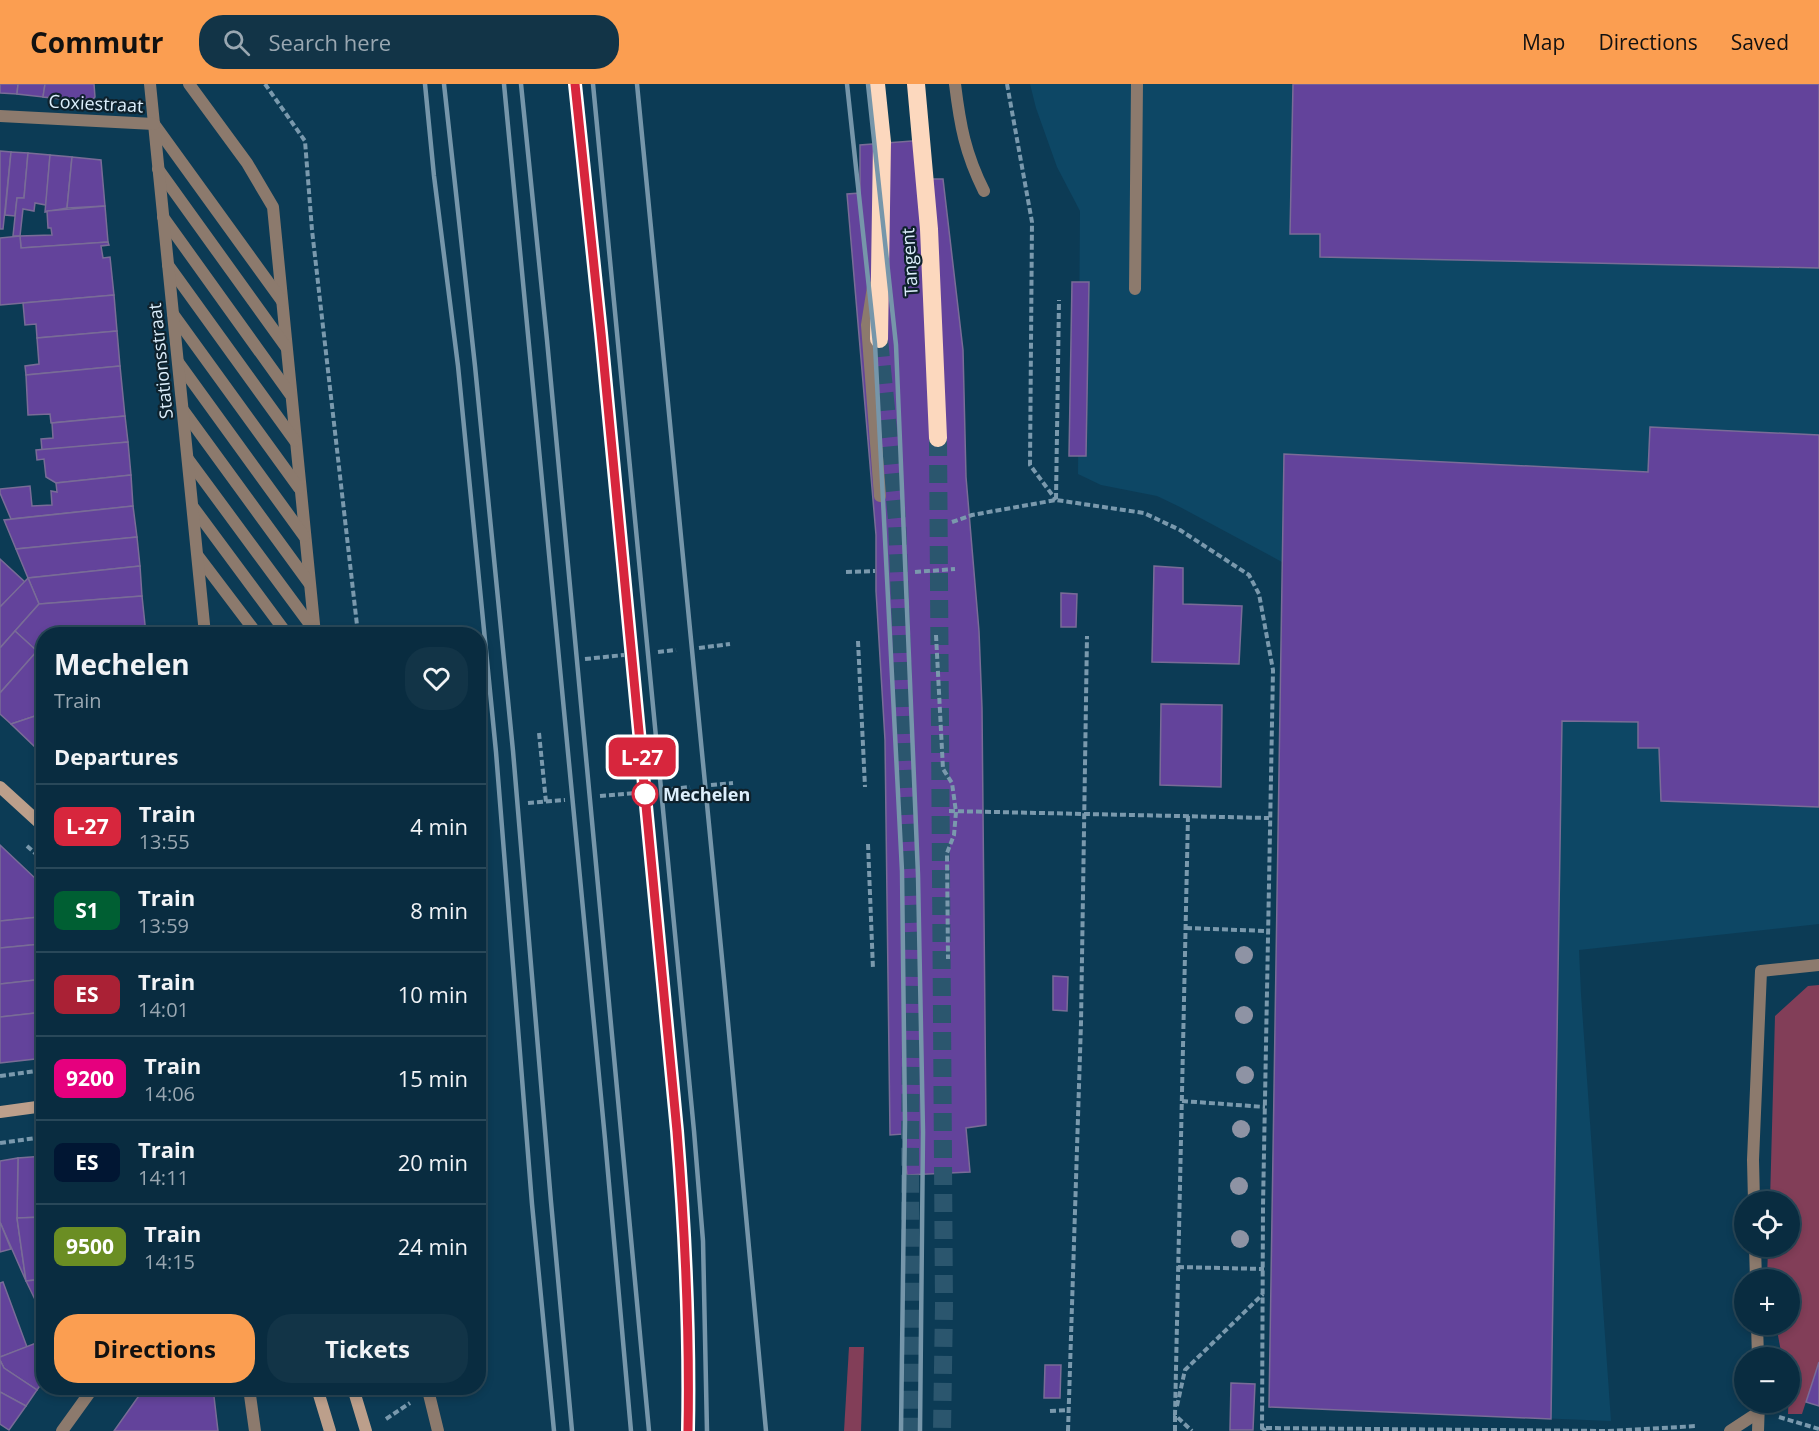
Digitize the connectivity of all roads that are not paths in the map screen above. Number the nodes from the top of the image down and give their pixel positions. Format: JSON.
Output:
{"nodes":[{"id":1,"x":150,"y":84,"type":"edge"},
{"id":2,"x":189,"y":84,"type":"edge"},
{"id":3,"x":876,"y":84,"type":"edge"},
{"id":4,"x":916,"y":84,"type":"edge"},
{"id":5,"x":955,"y":84,"type":"edge"},
{"id":6,"x":1137,"y":84,"type":"edge"},
{"id":7,"x":0,"y":116,"type":"edge"},
{"id":8,"x":154,"y":124,"type":"junction"},
{"id":9,"x":158,"y":169,"type":"junction"},
{"id":10,"x":984,"y":191,"type":"dead end"},
{"id":11,"x":163,"y":217,"type":"junction"},
{"id":12,"x":881,"y":232,"type":"junction"},
{"id":13,"x":168,"y":266,"type":"junction"},
{"id":14,"x":1135,"y":289,"type":"dead end"},
{"id":15,"x":282,"y":301,"type":"junction"},
{"id":16,"x":173,"y":314,"type":"junction"},
{"id":17,"x":879,"y":339,"type":"tunnel mouth"},
{"id":18,"x":286,"y":348,"type":"junction"},
{"id":19,"x":178,"y":362,"type":"junction"},
{"id":20,"x":291,"y":395,"type":"junction"},
{"id":21,"x":183,"y":410,"type":"junction"},
{"id":22,"x":938,"y":438,"type":"tunnel mouth"},
{"id":23,"x":296,"y":442,"type":"junction"},
{"id":24,"x":188,"y":459,"type":"junction"},
{"id":25,"x":300,"y":489,"type":"junction"},
{"id":26,"x":880,"y":496,"type":"dead end"},
{"id":27,"x":193,"y":507,"type":"junction"},
{"id":28,"x":305,"y":537,"type":"junction"},
{"id":29,"x":198,"y":556,"type":"junction"},
{"id":30,"x":309,"y":584,"type":"junction"},
{"id":31,"x":205,"y":627,"type":"edge"},
{"id":32,"x":252,"y":627,"type":"edge"},
{"id":33,"x":282,"y":627,"type":"edge"},
{"id":34,"x":310,"y":627,"type":"edge"},
{"id":35,"x":313,"y":627,"type":"edge"},
{"id":36,"x":0,"y":786,"type":"edge"},
{"id":37,"x":36,"y":820,"type":"edge"},
{"id":38,"x":1819,"y":965,"type":"edge"},
{"id":39,"x":36,"y":1107,"type":"edge"},
{"id":40,"x":0,"y":1112,"type":"edge"},
{"id":41,"x":1754,"y":1191,"type":"edge"},
{"id":42,"x":88,"y":1395,"type":"edge"},
{"id":43,"x":250,"y":1395,"type":"edge"},
{"id":44,"x":319,"y":1395,"type":"edge"},
{"id":45,"x":355,"y":1395,"type":"edge"},
{"id":46,"x":429,"y":1395,"type":"edge"},
{"id":47,"x":1752,"y":1413,"type":"edge"},
{"id":48,"x":1759,"y":1413,"type":"edge"},
{"id":49,"x":62,"y":1431,"type":"edge"},
{"id":50,"x":255,"y":1431,"type":"edge"},
{"id":51,"x":330,"y":1431,"type":"edge"},
{"id":52,"x":366,"y":1431,"type":"edge"},
{"id":53,"x":438,"y":1431,"type":"edge"},
{"id":54,"x":1730,"y":1431,"type":"edge"},
{"id":55,"x":1758,"y":1431,"type":"edge"}],
"edges":[{"from":1,"to":8,"type":"street","name":"Stationsstraat"},
{"from":2,"to":15,"type":"street"},
{"from":3,"to":12,"type":"highway","name":"Tangent"},
{"from":4,"to":22,"type":"highway","name":"Tangent"},
{"from":5,"to":10,"type":"street"},
{"from":6,"to":14,"type":"street"},
{"from":7,"to":8,"type":"street","name":"Coxiestraat"},
{"from":8,"to":9,"type":"street","name":"Stationsstraat"},
{"from":8,"to":15,"type":"street"},
{"from":9,"to":11,"type":"street","name":"Stationsstraat"},
{"from":9,"to":18,"type":"street"},
{"from":11,"to":13,"type":"street","name":"Stationsstraat"},
{"from":11,"to":20,"type":"street"},
{"from":12,"to":17,"type":"highway","name":"Tangent"},
{"from":12,"to":26,"type":"street"},
{"from":13,"to":16,"type":"street","name":"Stationsstraat"},
{"from":13,"to":23,"type":"street"},
{"from":15,"to":18,"type":"street"},
{"from":16,"to":19,"type":"street","name":"Stationsstraat"},
{"from":16,"to":25,"type":"street"},
{"from":18,"to":20,"type":"street"},
{"from":19,"to":21,"type":"street","name":"Stationsstraat"},
{"from":19,"to":28,"type":"street"},
{"from":20,"to":23,"type":"street"},
{"from":21,"to":24,"type":"street","name":"Stationsstraat"},
{"from":21,"to":30,"type":"street"},
{"from":23,"to":25,"type":"street"},
{"from":24,"to":27,"type":"street","name":"Stationsstraat"},
{"from":24,"to":34,"type":"street"},
{"from":25,"to":28,"type":"street"},
{"from":27,"to":29,"type":"street","name":"Stationsstraat"},
{"from":27,"to":33,"type":"street"},
{"from":28,"to":30,"type":"street"},
{"from":29,"to":31,"type":"street","name":"Stationsstraat"},
{"from":29,"to":32,"type":"street"},
{"from":30,"to":35,"type":"street"},
{"from":36,"to":37,"type":"main road"},
{"from":38,"to":41,"type":"street"},
{"from":39,"to":40,"type":"main road"},
{"from":42,"to":49,"type":"street"},
{"from":43,"to":50,"type":"street"},
{"from":44,"to":51,"type":"main road"},
{"from":45,"to":52,"type":"main road"},
{"from":46,"to":53,"type":"street"},
{"from":47,"to":54,"type":"street"},
{"from":48,"to":55,"type":"street"}]}
